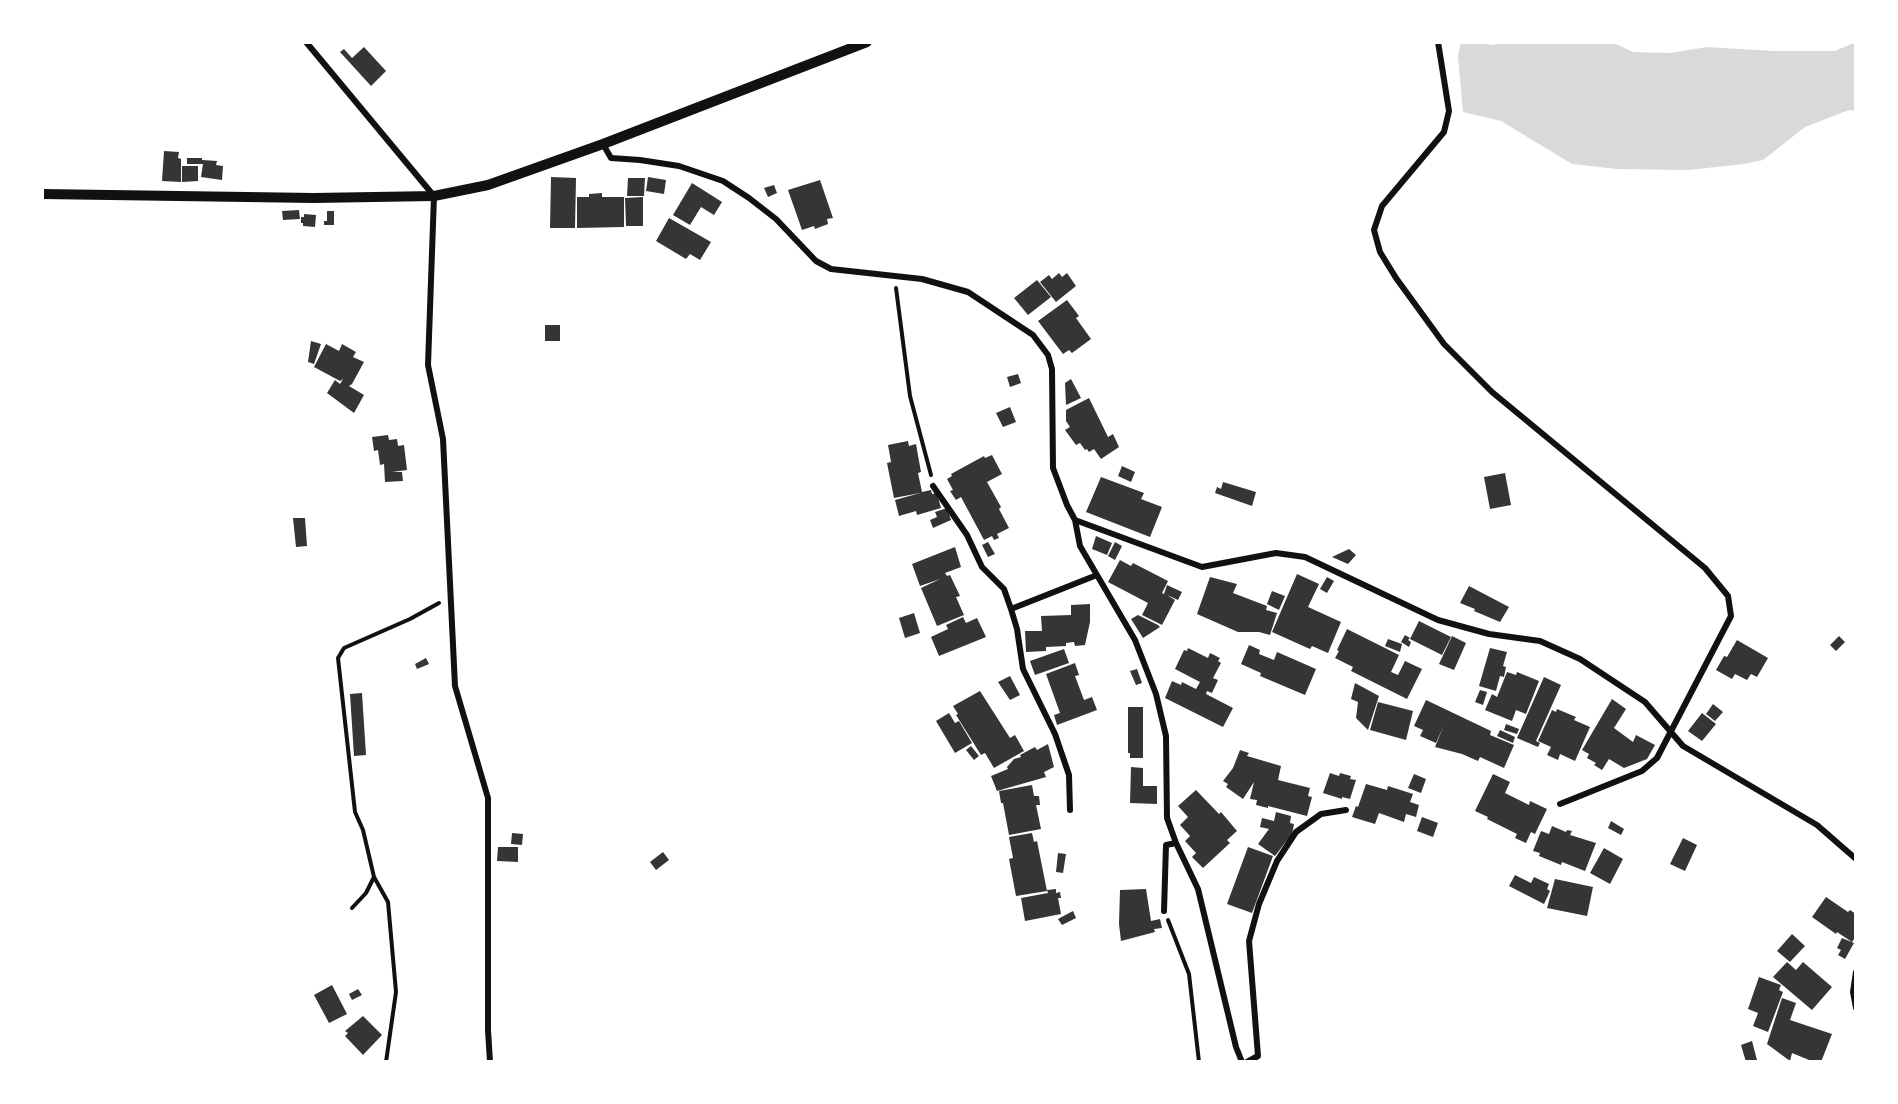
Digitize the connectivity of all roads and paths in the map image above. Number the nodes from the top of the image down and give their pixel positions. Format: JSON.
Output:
{"nodes":[{"id":1,"x":306,"y":42,"type":"edge"},
{"id":2,"x":867,"y":42,"type":"edge"},
{"id":3,"x":1437,"y":42,"type":"edge"},
{"id":4,"x":603,"y":144,"type":"junction"},
{"id":5,"x":42,"y":194,"type":"edge"},
{"id":6,"x":434,"y":196,"type":"junction"},
{"id":7,"x":895,"y":276,"type":"junction"},
{"id":8,"x":933,"y":486,"type":"joint"},
{"id":9,"x":1075,"y":520,"type":"junction"},
{"id":10,"x":1097,"y":575,"type":"junction"},
{"id":11,"x":451,"y":597,"type":"junction"},
{"id":12,"x":1011,"y":609,"type":"junction"},
{"id":13,"x":1672,"y":731,"type":"junction"},
{"id":14,"x":1560,"y":804,"type":"dead end"},
{"id":15,"x":1070,"y":810,"type":"dead end"},
{"id":16,"x":1346,"y":810,"type":"dead end"},
{"id":17,"x":1176,"y":843,"type":"junction"},
{"id":18,"x":1856,"y":860,"type":"edge"},
{"id":19,"x":374,"y":877,"type":"junction"},
{"id":20,"x":352,"y":908,"type":"dead end"},
{"id":21,"x":1164,"y":911,"type":"joint"},
{"id":22,"x":1856,"y":972,"type":"edge"},
{"id":23,"x":1856,"y":1008,"type":"edge"},
{"id":24,"x":387,"y":1062,"type":"edge"},
{"id":25,"x":490,"y":1062,"type":"edge"},
{"id":26,"x":1199,"y":1062,"type":"edge"},
{"id":27,"x":1242,"y":1062,"type":"edge"},
{"id":28,"x":1247,"y":1062,"type":"edge"}],
"edges":[{"from":1,"to":6,"type":"street"},
{"from":2,"to":4,"type":"street"},
{"from":3,"to":13,"type":"street"},
{"from":4,"to":6,"type":"street"},
{"from":4,"to":7,"type":"street"},
{"from":5,"to":6,"type":"street"},
{"from":6,"to":11,"type":"street"},
{"from":7,"to":8,"type":"path"},
{"from":7,"to":9,"type":"street"},
{"from":8,"to":12,"type":"street"},
{"from":9,"to":10,"type":"street"},
{"from":9,"to":13,"type":"street"},
{"from":10,"to":12,"type":"street"},
{"from":10,"to":17,"type":"street"},
{"from":11,"to":19,"type":"path"},
{"from":11,"to":25,"type":"street"},
{"from":12,"to":15,"type":"street"},
{"from":13,"to":14,"type":"street"},
{"from":13,"to":18,"type":"street"},
{"from":16,"to":28,"type":"street"},
{"from":17,"to":21,"type":"street"},
{"from":17,"to":27,"type":"street"},
{"from":19,"to":20,"type":"path"},
{"from":19,"to":24,"type":"path"},
{"from":21,"to":26,"type":"path"},
{"from":22,"to":23,"type":"street"}]}
